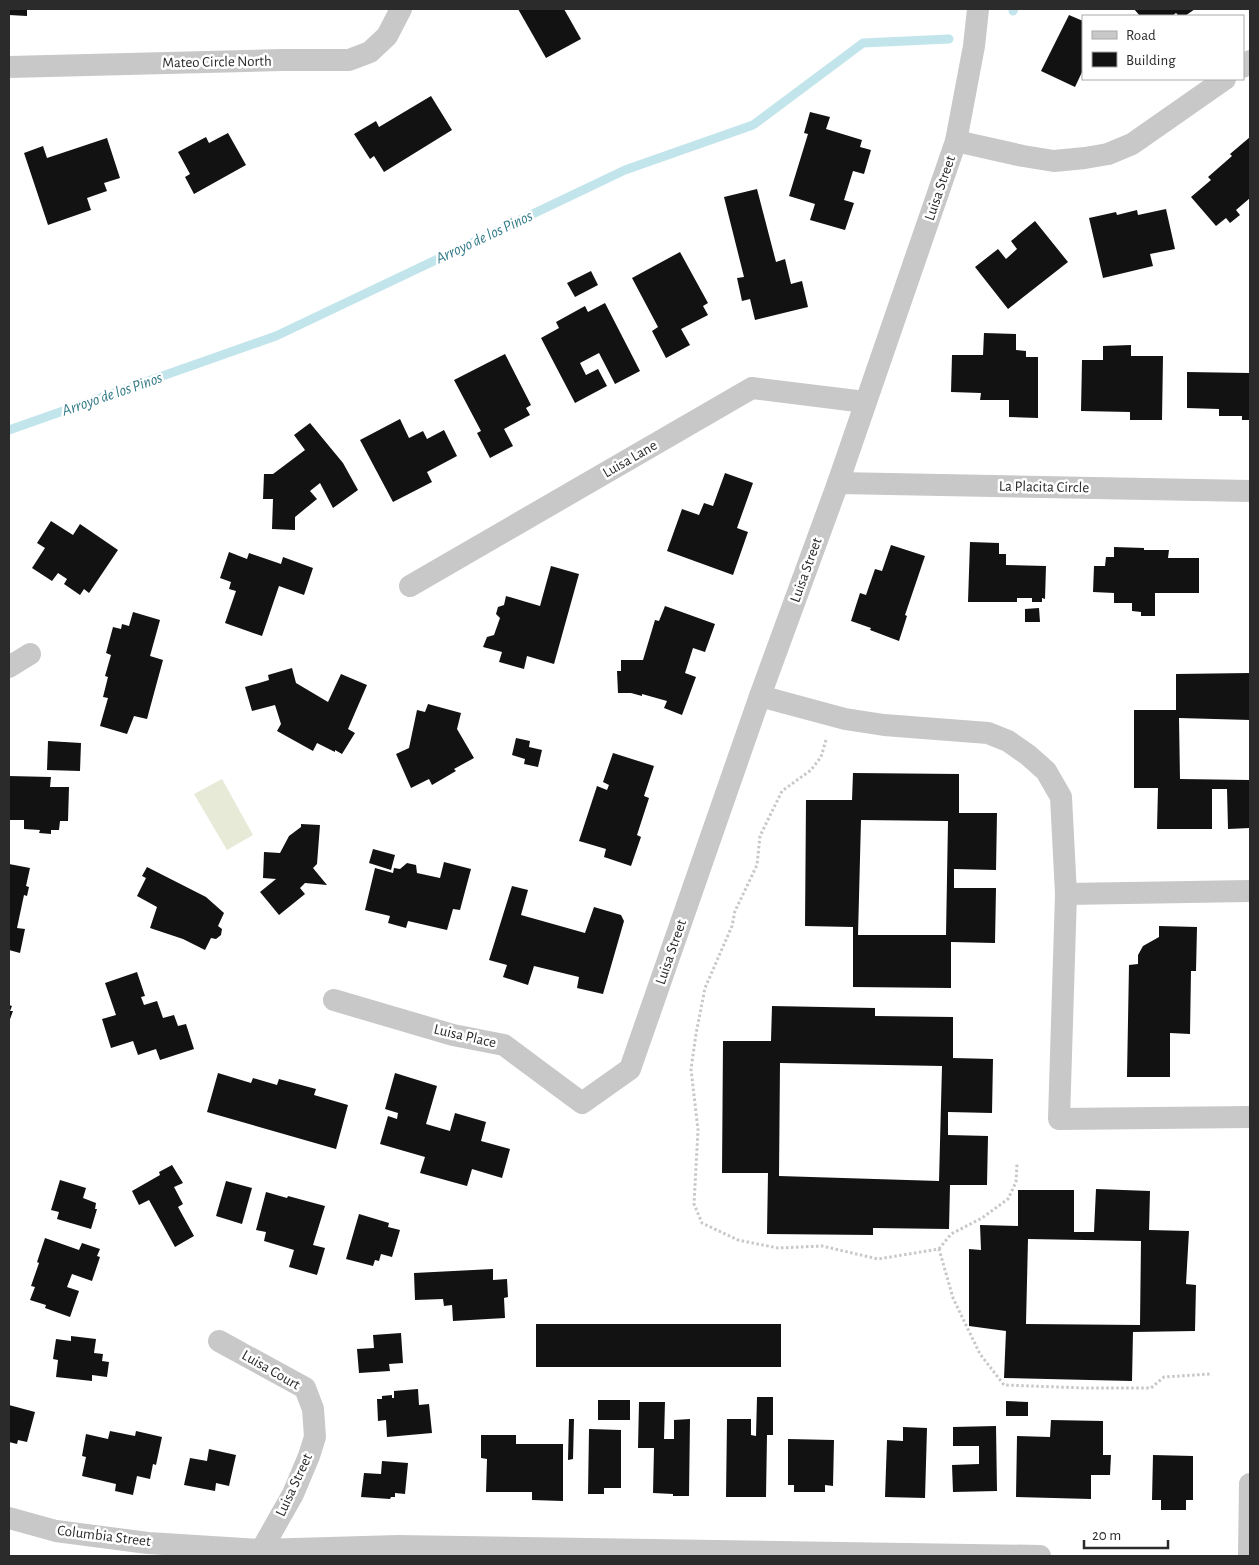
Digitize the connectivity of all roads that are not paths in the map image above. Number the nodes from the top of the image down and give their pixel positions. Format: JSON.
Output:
{"nodes":[{"id":1,"x":401,"y":9,"type":"edge"},
{"id":2,"x":978,"y":9,"type":"edge"},
{"id":3,"x":9,"y":68,"type":"edge"},
{"id":4,"x":1224,"y":80,"type":"edge"},
{"id":5,"x":956,"y":141,"type":"junction"},
{"id":6,"x":865,"y":402,"type":"junction"},
{"id":7,"x":838,"y":483,"type":"junction"},
{"id":8,"x":1250,"y":491,"type":"edge"},
{"id":9,"x":410,"y":586,"type":"dead end"},
{"id":10,"x":30,"y":654,"type":"dead end"},
{"id":11,"x":9,"y":667,"type":"edge"},
{"id":12,"x":760,"y":696,"type":"junction"},
{"id":13,"x":1250,"y":891,"type":"edge"},
{"id":14,"x":1066,"y":894,"type":"junction"},
{"id":15,"x":334,"y":1000,"type":"dead end"},
{"id":16,"x":582,"y":1103,"type":"joint"},
{"id":17,"x":1250,"y":1117,"type":"edge"},
{"id":18,"x":219,"y":1340,"type":"dead end"},
{"id":19,"x":314,"y":1409,"type":"joint"},
{"id":20,"x":1250,"y":1484,"type":"edge"},
{"id":21,"x":9,"y":1518,"type":"edge"},
{"id":22,"x":259,"y":1553,"type":"edge"},
{"id":23,"x":1040,"y":1556,"type":"edge"},
{"id":24,"x":1249,"y":1556,"type":"edge"}],
"edges":[{"from":1,"to":3,"type":"street","name":"Mateo Circle North"},
{"from":2,"to":5,"type":"street","name":"Luisa Street"},
{"from":4,"to":5,"type":"street"},
{"from":5,"to":6,"type":"street","name":"Luisa Street"},
{"from":6,"to":7,"type":"street","name":"Luisa Street"},
{"from":6,"to":9,"type":"street","name":"Luisa Lane"},
{"from":7,"to":8,"type":"street","name":"La Placita Circle"},
{"from":7,"to":12,"type":"street","name":"Luisa Street"},
{"from":10,"to":11,"type":"street"},
{"from":12,"to":14,"type":"street"},
{"from":12,"to":16,"type":"street","name":"Luisa Street"},
{"from":13,"to":14,"type":"street"},
{"from":14,"to":17,"type":"street"},
{"from":15,"to":16,"type":"street","name":"Luisa Place"},
{"from":18,"to":19,"type":"street","name":"Luisa Court"},
{"from":19,"to":22,"type":"street","name":"Luisa Street"},
{"from":20,"to":24,"type":"street"},
{"from":21,"to":22,"type":"street","name":"Columbia Street"},
{"from":22,"to":23,"type":"street","name":"Columbia Street"}]}
